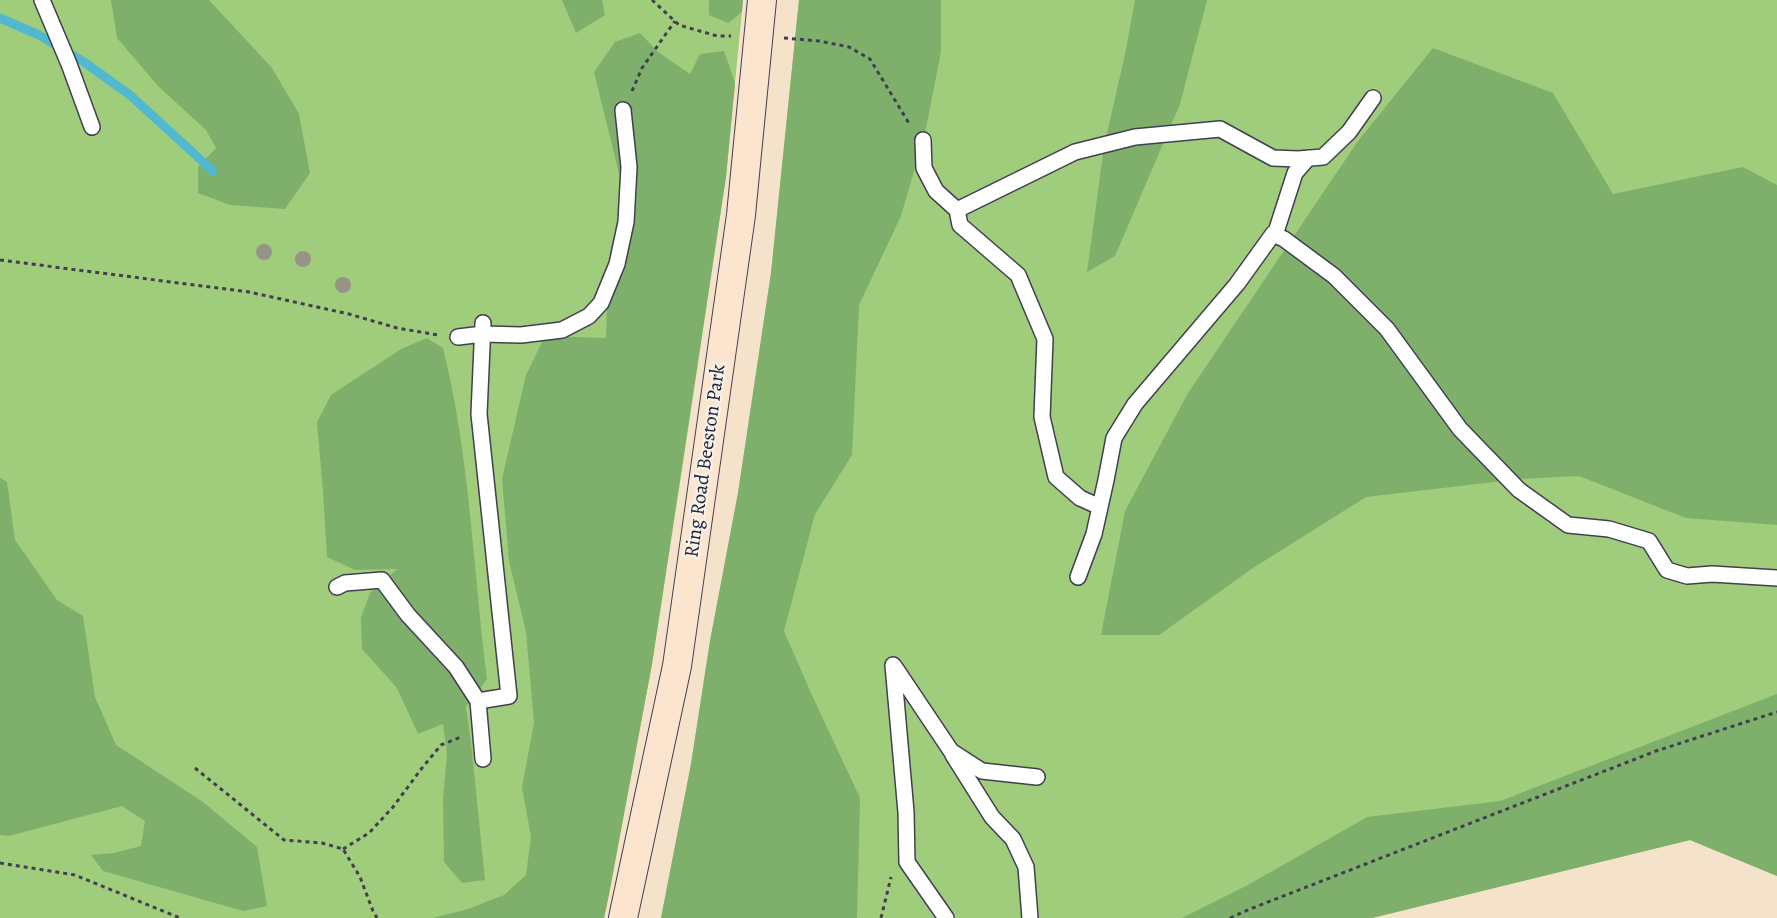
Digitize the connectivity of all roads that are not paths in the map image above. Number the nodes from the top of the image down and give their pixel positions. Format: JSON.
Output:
{"nodes":[{"id":1,"x":42,"y":0,"type":"edge"},
{"id":2,"x":762,"y":0,"type":"edge"},
{"id":3,"x":1373,"y":98,"type":"dead end"},
{"id":4,"x":623,"y":110,"type":"road end"},
{"id":5,"x":92,"y":127,"type":"dead end"},
{"id":6,"x":923,"y":140,"type":"road end"},
{"id":7,"x":1308,"y":158,"type":"junction"},
{"id":8,"x":956,"y":210,"type":"junction"},
{"id":9,"x":1275,"y":235,"type":"junction"},
{"id":10,"x":483,"y":328,"type":"junction"},
{"id":11,"x":458,"y":337,"type":"road end"},
{"id":12,"x":1100,"y":507,"type":"junction"},
{"id":13,"x":1078,"y":577,"type":"dead end"},
{"id":14,"x":1777,"y":578,"type":"edge"},
{"id":15,"x":337,"y":587,"type":"dead end"},
{"id":16,"x":478,"y":701,"type":"junction"},
{"id":17,"x":951,"y":752,"type":"junction"},
{"id":18,"x":483,"y":759,"type":"dead end"},
{"id":19,"x":1037,"y":777,"type":"dead end"},
{"id":20,"x":623,"y":918,"type":"edge"},
{"id":21,"x":946,"y":918,"type":"edge"},
{"id":22,"x":1030,"y":918,"type":"edge"}],
"edges":[{"from":1,"to":5,"type":"lane"},
{"from":2,"to":20,"type":"street","name":"Ring Road Beeston Park"},
{"from":3,"to":7,"type":"lane"},
{"from":4,"to":10,"type":"lane"},
{"from":6,"to":8,"type":"lane"},
{"from":7,"to":8,"type":"lane"},
{"from":7,"to":9,"type":"lane"},
{"from":8,"to":12,"type":"lane"},
{"from":9,"to":12,"type":"lane"},
{"from":9,"to":14,"type":"lane"},
{"from":10,"to":11,"type":"lane"},
{"from":10,"to":16,"type":"lane"},
{"from":12,"to":13,"type":"lane"},
{"from":15,"to":16,"type":"lane"},
{"from":16,"to":18,"type":"lane"},
{"from":17,"to":19,"type":"lane"},
{"from":17,"to":21,"type":"lane"},
{"from":17,"to":22,"type":"lane"}]}
